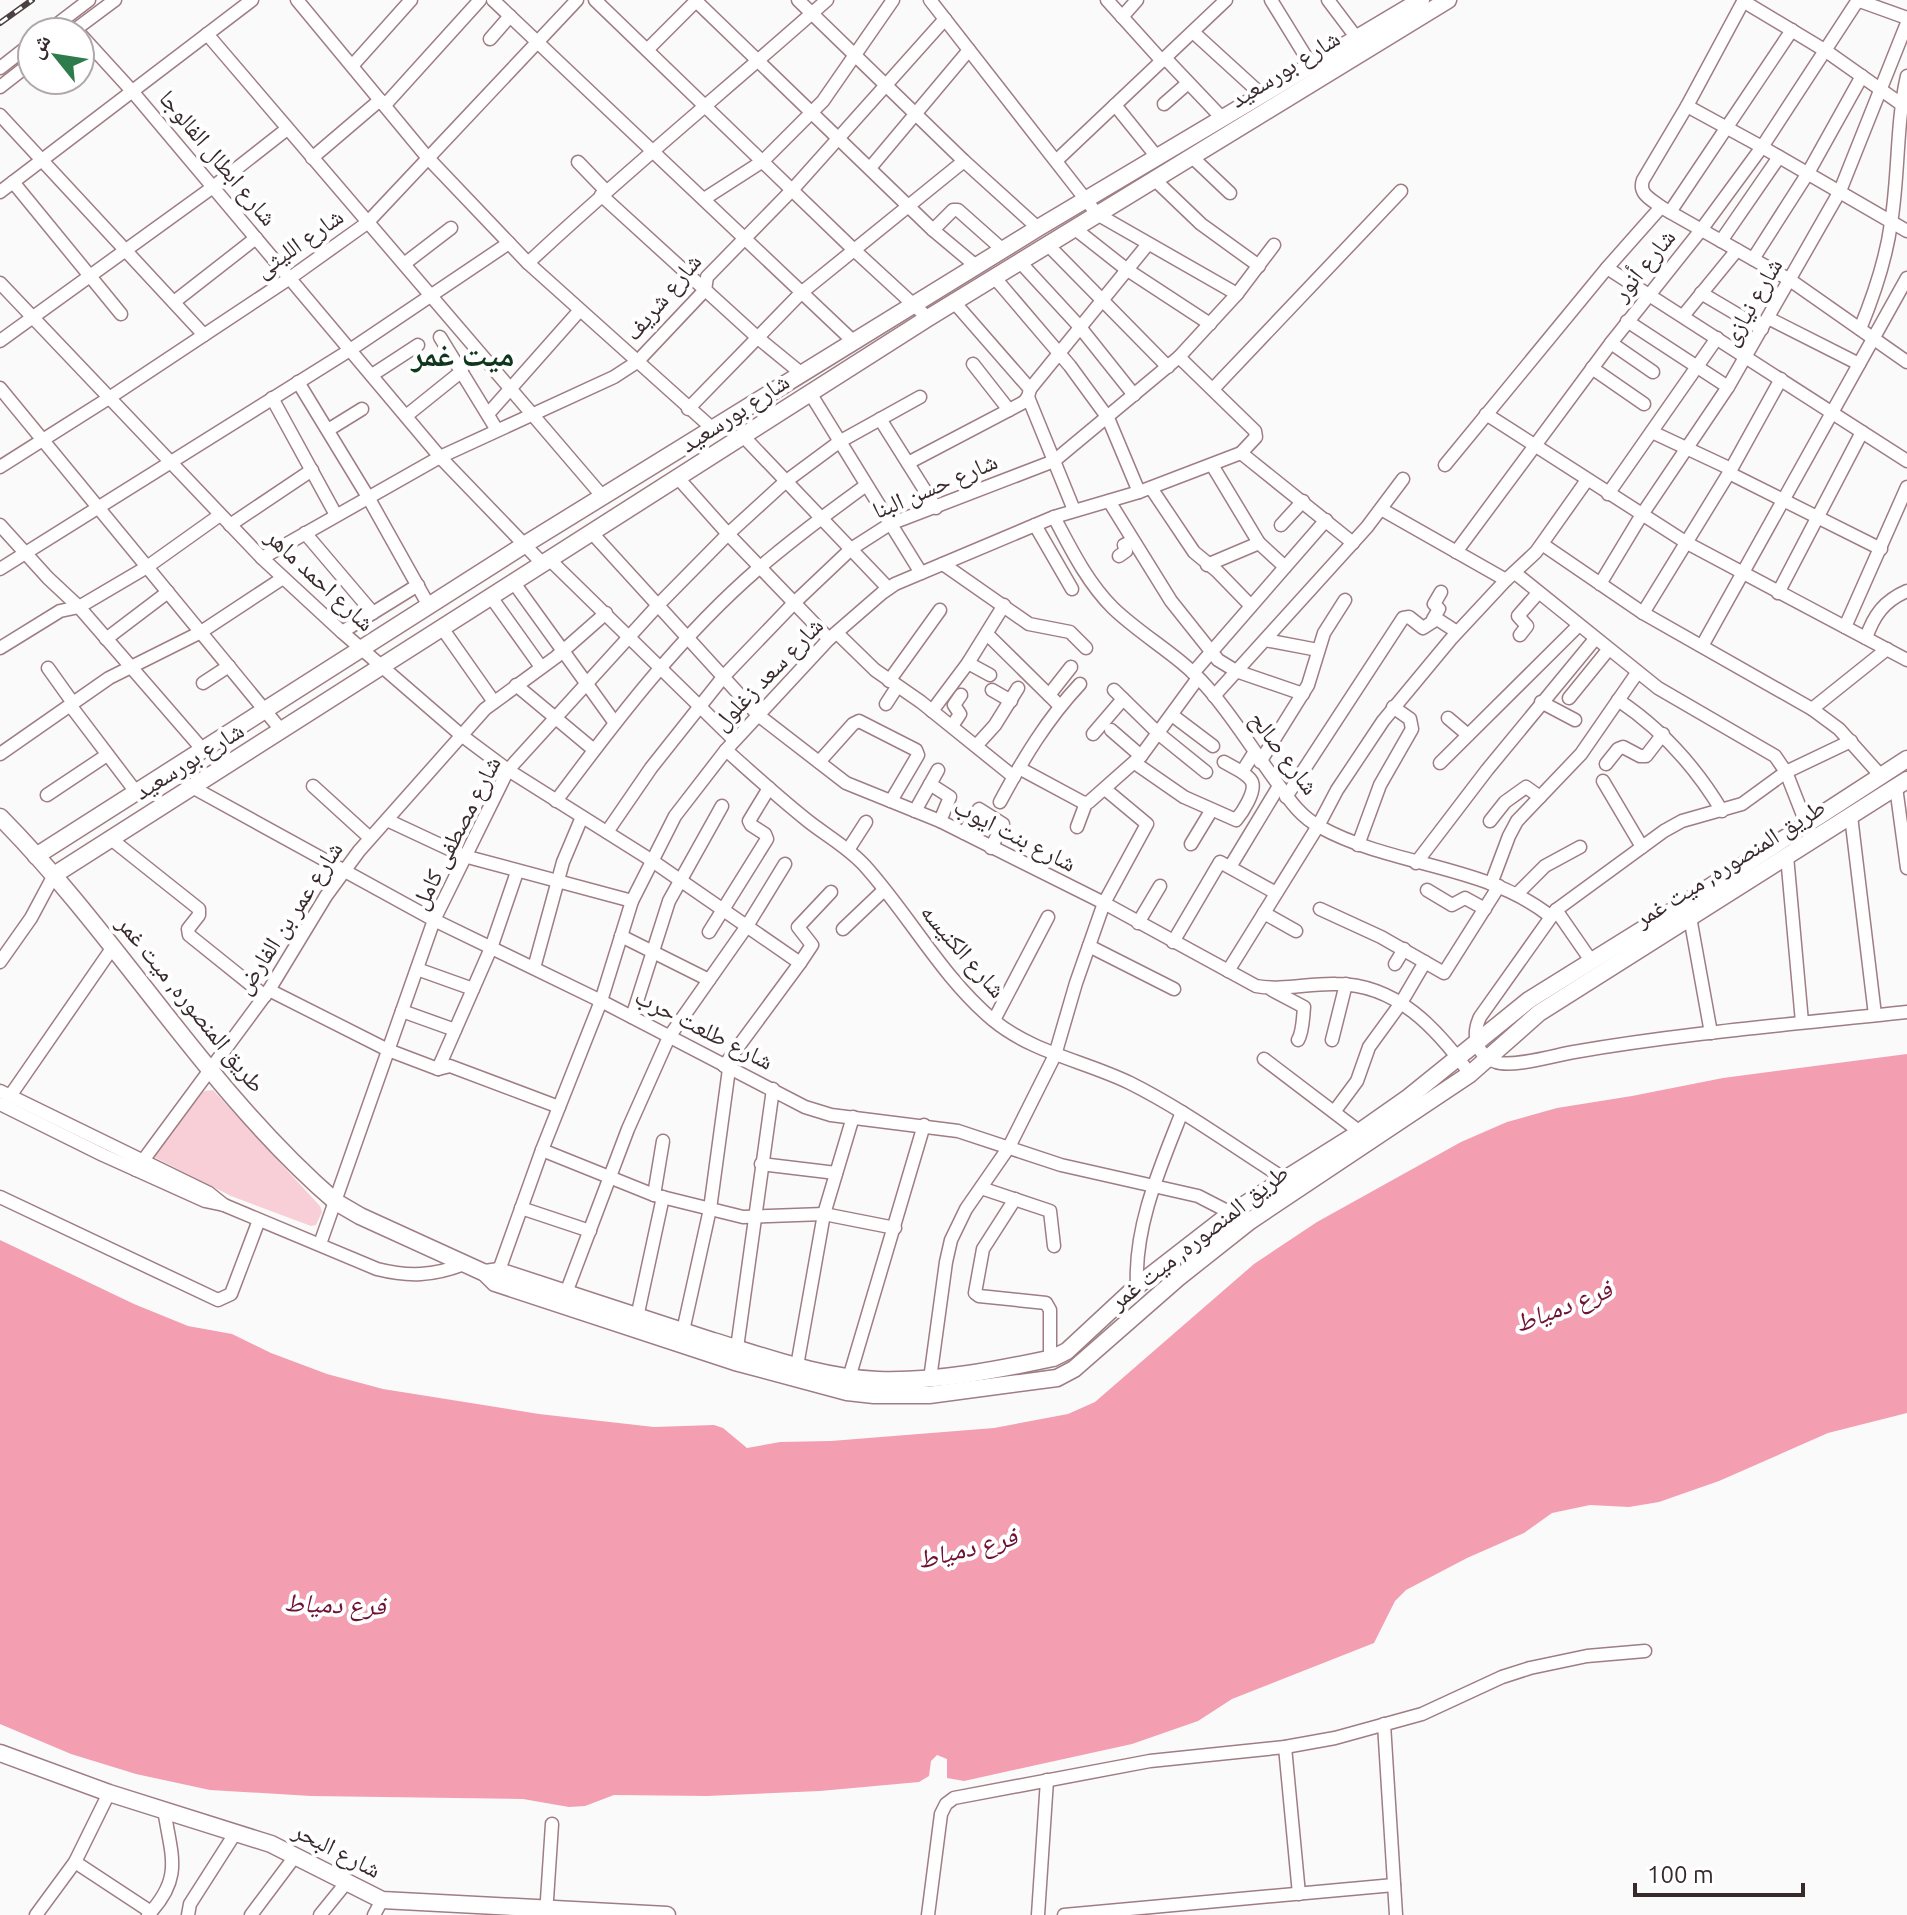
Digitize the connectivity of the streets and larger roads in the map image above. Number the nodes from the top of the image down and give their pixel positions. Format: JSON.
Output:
{"nodes":[{"id":1,"x":89,"y":0,"type":"edge"},
{"id":2,"x":115,"y":0,"type":"edge"},
{"id":3,"x":252,"y":0,"type":"edge"},
{"id":4,"x":297,"y":0,"type":"edge"},
{"id":5,"x":411,"y":0,"type":"edge"},
{"id":6,"x":480,"y":0,"type":"edge"},
{"id":7,"x":577,"y":0,"type":"edge"},
{"id":8,"x":595,"y":0,"type":"edge"},
{"id":9,"x":696,"y":0,"type":"edge"},
{"id":10,"x":798,"y":0,"type":"edge"},
{"id":11,"x":827,"y":0,"type":"edge"},
{"id":12,"x":893,"y":0,"type":"edge"},
{"id":13,"x":930,"y":0,"type":"edge"},
{"id":14,"x":1107,"y":0,"type":"edge"},
{"id":15,"x":1137,"y":0,"type":"edge"},
{"id":16,"x":1226,"y":0,"type":"edge"},
{"id":17,"x":1271,"y":0,"type":"edge"},
{"id":18,"x":1328,"y":0,"type":"edge"},
{"id":19,"x":1421,"y":0,"type":"edge"},
{"id":20,"x":1448,"y":0,"type":"edge"},
{"id":21,"x":1858,"y":0,"type":"edge"},
{"id":22,"x":496,"y":1,"type":"edge"},
{"id":23,"x":1744,"y":1,"type":"edge"},
{"id":24,"x":812,"y":14,"type":"junction"},
{"id":25,"x":68,"y":16,"type":"edge"},
{"id":26,"x":96,"y":16,"type":"edge"},
{"id":27,"x":510,"y":16,"type":"junction"},
{"id":28,"x":1122,"y":17,"type":"junction"},
{"id":29,"x":945,"y":19,"type":"junction"},
{"id":30,"x":1907,"y":21,"type":"edge"},
{"id":31,"x":1792,"y":30,"type":"junction"},
{"id":32,"x":1193,"y":32,"type":"junction"},
{"id":33,"x":207,"y":34,"type":"junction"},
{"id":34,"x":490,"y":39,"type":"dead end"},
{"id":35,"x":538,"y":42,"type":"junction"},
{"id":36,"x":1361,"y":44,"type":"junction"},
{"id":37,"x":647,"y":50,"type":"junction"},
{"id":38,"x":969,"y":50,"type":"junction"},
{"id":39,"x":1826,"y":51,"type":"junction"},
{"id":40,"x":96,"y":52,"type":"edge"},
{"id":41,"x":855,"y":54,"type":"junction"},
{"id":42,"x":16,"y":56,"type":"edge"},
{"id":43,"x":757,"y":60,"type":"junction"},
{"id":44,"x":1164,"y":60,"type":"junction"},
{"id":45,"x":1311,"y":65,"type":"junction"},
{"id":46,"x":352,"y":66,"type":"junction"},
{"id":47,"x":0,"y":68,"type":"edge"},
{"id":48,"x":16,"y":74,"type":"edge"},
{"id":49,"x":1862,"y":76,"type":"junction"},
{"id":50,"x":1907,"y":76,"type":"edge"},
{"id":51,"x":1188,"y":83,"type":"junction"},
{"id":52,"x":886,"y":85,"type":"junction"},
{"id":53,"x":0,"y":87,"type":"edge"},
{"id":54,"x":1881,"y":89,"type":"junction"},
{"id":55,"x":132,"y":91,"type":"junction"},
{"id":56,"x":1262,"y":95,"type":"junction"},
{"id":57,"x":382,"y":103,"type":"junction"},
{"id":58,"x":1164,"y":104,"type":"dead end"},
{"id":59,"x":1115,"y":105,"type":"junction"},
{"id":60,"x":1687,"y":106,"type":"junction"},
{"id":61,"x":1904,"y":106,"type":"edge"},
{"id":62,"x":706,"y":108,"type":"junction"},
{"id":63,"x":812,"y":112,"type":"junction"},
{"id":64,"x":915,"y":114,"type":"junction"},
{"id":65,"x":0,"y":115,"type":"edge"},
{"id":66,"x":1222,"y":118,"type":"junction"},
{"id":67,"x":1727,"y":127,"type":"junction"},
{"id":68,"x":287,"y":129,"type":"junction"},
{"id":69,"x":839,"y":138,"type":"junction"},
{"id":70,"x":1762,"y":147,"type":"junction"},
{"id":71,"x":652,"y":151,"type":"junction"},
{"id":72,"x":1191,"y":156,"type":"junction"},
{"id":73,"x":427,"y":157,"type":"junction"},
{"id":74,"x":1157,"y":157,"type":"junction"},
{"id":75,"x":1779,"y":157,"type":"junction"},
{"id":76,"x":312,"y":158,"type":"junction"},
{"id":77,"x":1057,"y":160,"type":"junction"},
{"id":78,"x":41,"y":161,"type":"junction"},
{"id":79,"x":763,"y":161,"type":"junction"},
{"id":80,"x":964,"y":161,"type":"junction"},
{"id":81,"x":578,"y":162,"type":"dead end"},
{"id":82,"x":870,"y":168,"type":"junction"},
{"id":83,"x":1808,"y":173,"type":"junction"},
{"id":84,"x":1902,"y":176,"type":"edge"},
{"id":85,"x":1154,"y":179,"type":"junction"},
{"id":86,"x":13,"y":182,"type":"junction"},
{"id":87,"x":213,"y":187,"type":"junction"},
{"id":88,"x":793,"y":189,"type":"junction"},
{"id":89,"x":1401,"y":191,"type":"dead end"},
{"id":90,"x":1840,"y":191,"type":"junction"},
{"id":91,"x":0,"y":192,"type":"edge"},
{"id":92,"x":603,"y":193,"type":"junction"},
{"id":93,"x":1230,"y":193,"type":"dead end"},
{"id":94,"x":704,"y":199,"type":"junction"},
{"id":95,"x":1084,"y":200,"type":"junction"},
{"id":96,"x":907,"y":205,"type":"junction"},
{"id":97,"x":1666,"y":210,"type":"junction"},
{"id":98,"x":1097,"y":214,"type":"junction"},
{"id":99,"x":1892,"y":221,"type":"junction"},
{"id":100,"x":367,"y":223,"type":"junction"},
{"id":101,"x":451,"y":228,"type":"dead end"},
{"id":102,"x":1038,"y":228,"type":"junction"},
{"id":103,"x":1074,"y":228,"type":"junction"},
{"id":104,"x":933,"y":230,"type":"junction"},
{"id":105,"x":1701,"y":230,"type":"junction"},
{"id":106,"x":1907,"y":231,"type":"edge"},
{"id":107,"x":256,"y":238,"type":"junction"},
{"id":108,"x":745,"y":238,"type":"junction"},
{"id":109,"x":1721,"y":241,"type":"junction"},
{"id":110,"x":509,"y":243,"type":"junction"},
{"id":111,"x":1148,"y":244,"type":"junction"},
{"id":112,"x":1048,"y":245,"type":"junction"},
{"id":113,"x":1274,"y":245,"type":"dead end"},
{"id":114,"x":853,"y":249,"type":"junction"},
{"id":115,"x":125,"y":250,"type":"junction"},
{"id":116,"x":1003,"y":250,"type":"junction"},
{"id":117,"x":1737,"y":250,"type":"junction"},
{"id":118,"x":1753,"y":259,"type":"junction"},
{"id":119,"x":1020,"y":262,"type":"junction"},
{"id":120,"x":528,"y":263,"type":"junction"},
{"id":121,"x":404,"y":264,"type":"junction"},
{"id":122,"x":976,"y":266,"type":"junction"},
{"id":123,"x":1259,"y":266,"type":"junction"},
{"id":124,"x":1607,"y":268,"type":"junction"},
{"id":125,"x":1126,"y":269,"type":"junction"},
{"id":126,"x":90,"y":276,"type":"junction"},
{"id":127,"x":290,"y":278,"type":"junction"},
{"id":128,"x":995,"y":278,"type":"junction"},
{"id":129,"x":1907,"y":278,"type":"edge"},
{"id":130,"x":1790,"y":280,"type":"junction"},
{"id":131,"x":0,"y":283,"type":"edge"},
{"id":132,"x":705,"y":290,"type":"junction"},
{"id":133,"x":801,"y":293,"type":"junction"},
{"id":134,"x":1701,"y":293,"type":"junction"},
{"id":135,"x":1237,"y":294,"type":"junction"},
{"id":136,"x":1648,"y":294,"type":"junction"},
{"id":137,"x":432,"y":296,"type":"junction"},
{"id":138,"x":1103,"y":299,"type":"junction"},
{"id":139,"x":174,"y":302,"type":"junction"},
{"id":140,"x":954,"y":302,"type":"junction"},
{"id":141,"x":915,"y":304,"type":"junction"},
{"id":142,"x":580,"y":310,"type":"junction"},
{"id":143,"x":121,"y":314,"type":"dead end"},
{"id":144,"x":1683,"y":316,"type":"junction"},
{"id":145,"x":33,"y":317,"type":"junction"},
{"id":146,"x":928,"y":318,"type":"junction"},
{"id":147,"x":1627,"y":321,"type":"junction"},
{"id":148,"x":1210,"y":324,"type":"junction"},
{"id":149,"x":1765,"y":324,"type":"junction"},
{"id":150,"x":1079,"y":326,"type":"junction"},
{"id":151,"x":1860,"y":329,"type":"junction"},
{"id":152,"x":204,"y":335,"type":"junction"},
{"id":153,"x":440,"y":337,"type":"dead end"},
{"id":154,"x":758,"y":338,"type":"junction"},
{"id":155,"x":1717,"y":338,"type":"junction"},
{"id":156,"x":1873,"y":338,"type":"junction"},
{"id":157,"x":0,"y":341,"type":"edge"},
{"id":158,"x":854,"y":342,"type":"junction"},
{"id":159,"x":1611,"y":343,"type":"junction"},
{"id":160,"x":418,"y":345,"type":"dead end"},
{"id":161,"x":350,"y":350,"type":"junction"},
{"id":162,"x":1058,"y":352,"type":"junction"},
{"id":163,"x":1179,"y":357,"type":"junction"},
{"id":164,"x":1746,"y":357,"type":"junction"},
{"id":165,"x":637,"y":362,"type":"junction"},
{"id":166,"x":1907,"y":362,"type":"edge"},
{"id":167,"x":973,"y":364,"type":"dead end"},
{"id":168,"x":1859,"y":364,"type":"junction"},
{"id":169,"x":1168,"y":367,"type":"junction"},
{"id":170,"x":1698,"y":367,"type":"junction"},
{"id":171,"x":1592,"y":368,"type":"junction"},
{"id":172,"x":462,"y":371,"type":"junction"},
{"id":173,"x":1653,"y":372,"type":"dead end"},
{"id":174,"x":802,"y":374,"type":"junction"},
{"id":175,"x":372,"y":375,"type":"junction"},
{"id":176,"x":1781,"y":379,"type":"junction"},
{"id":177,"x":298,"y":382,"type":"junction"},
{"id":178,"x":1728,"y":387,"type":"junction"},
{"id":179,"x":0,"y":388,"type":"edge"},
{"id":180,"x":1213,"y":389,"type":"junction"},
{"id":181,"x":510,"y":390,"type":"junction"},
{"id":182,"x":810,"y":393,"type":"junction"},
{"id":183,"x":1029,"y":393,"type":"junction"},
{"id":184,"x":1134,"y":395,"type":"junction"},
{"id":185,"x":920,"y":397,"type":"dead end"},
{"id":186,"x":109,"y":398,"type":"junction"},
{"id":187,"x":272,"y":398,"type":"junction"},
{"id":188,"x":1644,"y":404,"type":"dead end"},
{"id":189,"x":362,"y":409,"type":"dead end"},
{"id":190,"x":688,"y":409,"type":"junction"},
{"id":191,"x":1009,"y":410,"type":"junction"},
{"id":192,"x":1833,"y":412,"type":"junction"},
{"id":193,"x":488,"y":414,"type":"junction"},
{"id":194,"x":530,"y":414,"type":"junction"},
{"id":195,"x":1486,"y":414,"type":"junction"},
{"id":196,"x":406,"y":416,"type":"junction"},
{"id":197,"x":1108,"y":418,"type":"junction"},
{"id":198,"x":880,"y":419,"type":"junction"},
{"id":199,"x":713,"y":429,"type":"junction"},
{"id":200,"x":328,"y":430,"type":"junction"},
{"id":201,"x":497,"y":430,"type":"junction"},
{"id":202,"x":1652,"y":432,"type":"junction"},
{"id":203,"x":1862,"y":432,"type":"junction"},
{"id":204,"x":743,"y":436,"type":"junction"},
{"id":205,"x":44,"y":439,"type":"junction"},
{"id":206,"x":839,"y":442,"type":"junction"},
{"id":207,"x":1534,"y":445,"type":"junction"},
{"id":208,"x":1686,"y":448,"type":"junction"},
{"id":209,"x":1241,"y":453,"type":"junction"},
{"id":210,"x":440,"y":457,"type":"junction"},
{"id":211,"x":1906,"y":457,"type":"edge"},
{"id":212,"x":1054,"y":461,"type":"junction"},
{"id":213,"x":171,"y":462,"type":"junction"},
{"id":214,"x":908,"y":463,"type":"junction"},
{"id":215,"x":1212,"y":465,"type":"junction"},
{"id":216,"x":1445,"y":465,"type":"dead end"},
{"id":217,"x":0,"y":467,"type":"edge"},
{"id":218,"x":312,"y":470,"type":"junction"},
{"id":219,"x":1730,"y":471,"type":"junction"},
{"id":220,"x":678,"y":478,"type":"junction"},
{"id":221,"x":1403,"y":479,"type":"dead end"},
{"id":222,"x":1587,"y":480,"type":"junction"},
{"id":223,"x":785,"y":482,"type":"junction"},
{"id":224,"x":865,"y":486,"type":"junction"},
{"id":225,"x":1907,"y":487,"type":"edge"},
{"id":226,"x":1145,"y":490,"type":"junction"},
{"id":227,"x":1608,"y":494,"type":"junction"},
{"id":228,"x":368,"y":497,"type":"junction"},
{"id":229,"x":603,"y":497,"type":"junction"},
{"id":230,"x":1109,"y":501,"type":"junction"},
{"id":231,"x":1303,"y":501,"type":"junction"},
{"id":232,"x":1784,"y":501,"type":"junction"},
{"id":233,"x":98,"y":507,"type":"junction"},
{"id":234,"x":936,"y":508,"type":"junction"},
{"id":235,"x":1381,"y":509,"type":"junction"},
{"id":236,"x":1074,"y":510,"type":"junction"},
{"id":237,"x":220,"y":515,"type":"junction"},
{"id":238,"x":336,"y":515,"type":"junction"},
{"id":239,"x":1641,"y":516,"type":"junction"},
{"id":240,"x":1054,"y":517,"type":"junction"},
{"id":241,"x":820,"y":518,"type":"junction"},
{"id":242,"x":1818,"y":518,"type":"junction"},
{"id":243,"x":1326,"y":520,"type":"junction"},
{"id":244,"x":890,"y":524,"type":"junction"},
{"id":245,"x":0,"y":525,"type":"edge"},
{"id":246,"x":230,"y":525,"type":"junction"},
{"id":247,"x":1035,"y":525,"type":"junction"},
{"id":248,"x":1281,"y":525,"type":"dead end"},
{"id":249,"x":305,"y":533,"type":"junction"},
{"id":250,"x":592,"y":533,"type":"junction"},
{"id":251,"x":728,"y":534,"type":"junction"},
{"id":252,"x":1132,"y":541,"type":"junction"},
{"id":253,"x":1259,"y":543,"type":"junction"},
{"id":254,"x":1353,"y":543,"type":"junction"},
{"id":255,"x":1687,"y":543,"type":"junction"},
{"id":256,"x":1542,"y":544,"type":"junction"},
{"id":257,"x":524,"y":545,"type":"junction"},
{"id":258,"x":851,"y":549,"type":"junction"},
{"id":259,"x":1881,"y":549,"type":"junction"},
{"id":260,"x":1456,"y":552,"type":"junction"},
{"id":261,"x":25,"y":553,"type":"junction"},
{"id":262,"x":1119,"y":556,"type":"dead end"},
{"id":263,"x":262,"y":558,"type":"junction"},
{"id":264,"x":547,"y":562,"type":"junction"},
{"id":265,"x":943,"y":564,"type":"junction"},
{"id":266,"x":1207,"y":565,"type":"junction"},
{"id":267,"x":147,"y":567,"type":"junction"},
{"id":268,"x":1285,"y":567,"type":"junction"},
{"id":269,"x":759,"y":568,"type":"junction"},
{"id":270,"x":0,"y":569,"type":"edge"},
{"id":271,"x":921,"y":573,"type":"junction"},
{"id":272,"x":1743,"y":574,"type":"junction"},
{"id":273,"x":1510,"y":576,"type":"junction"},
{"id":274,"x":283,"y":578,"type":"junction"},
{"id":275,"x":514,"y":583,"type":"junction"},
{"id":276,"x":1600,"y":584,"type":"junction"},
{"id":277,"x":418,"y":585,"type":"junction"},
{"id":278,"x":888,"y":588,"type":"junction"},
{"id":279,"x":1072,"y":589,"type":"dead end"},
{"id":280,"x":1907,"y":591,"type":"edge"},
{"id":281,"x":168,"y":592,"type":"junction"},
{"id":282,"x":1441,"y":592,"type":"dead end"},
{"id":283,"x":1538,"y":593,"type":"junction"},
{"id":284,"x":1778,"y":593,"type":"junction"},
{"id":285,"x":491,"y":597,"type":"junction"},
{"id":286,"x":1345,"y":600,"type":"dead end"},
{"id":287,"x":794,"y":603,"type":"junction"},
{"id":288,"x":659,"y":604,"type":"junction"},
{"id":289,"x":1004,"y":605,"type":"junction"},
{"id":290,"x":429,"y":606,"type":"junction"},
{"id":291,"x":1251,"y":606,"type":"junction"},
{"id":292,"x":79,"y":607,"type":"junction"},
{"id":293,"x":940,"y":610,"type":"dead end"},
{"id":294,"x":373,"y":613,"type":"junction"},
{"id":295,"x":606,"y":613,"type":"junction"},
{"id":296,"x":1643,"y":613,"type":"junction"},
{"id":297,"x":1433,"y":619,"type":"junction"},
{"id":298,"x":1578,"y":626,"type":"junction"},
{"id":299,"x":1845,"y":627,"type":"junction"},
{"id":300,"x":442,"y":628,"type":"junction"},
{"id":301,"x":201,"y":632,"type":"junction"},
{"id":302,"x":342,"y":632,"type":"junction"},
{"id":303,"x":1457,"y":632,"type":"junction"},
{"id":304,"x":987,"y":634,"type":"junction"},
{"id":305,"x":1520,"y":635,"type":"dead end"},
{"id":306,"x":833,"y":636,"type":"junction"},
{"id":307,"x":630,"y":637,"type":"junction"},
{"id":308,"x":689,"y":638,"type":"junction"},
{"id":309,"x":1866,"y":638,"type":"junction"},
{"id":310,"x":106,"y":639,"type":"junction"},
{"id":311,"x":1595,"y":639,"type":"junction"},
{"id":312,"x":1265,"y":640,"type":"junction"},
{"id":313,"x":1702,"y":646,"type":"junction"},
{"id":314,"x":0,"y":648,"type":"edge"},
{"id":315,"x":1086,"y":648,"type":"dead end"},
{"id":316,"x":361,"y":649,"type":"junction"},
{"id":317,"x":1887,"y":649,"type":"junction"},
{"id":318,"x":563,"y":650,"type":"junction"},
{"id":319,"x":1318,"y":650,"type":"junction"},
{"id":320,"x":1608,"y":650,"type":"junction"},
{"id":321,"x":1211,"y":652,"type":"junction"},
{"id":322,"x":1907,"y":660,"type":"edge"},
{"id":323,"x":968,"y":663,"type":"junction"},
{"id":324,"x":229,"y":666,"type":"junction"},
{"id":325,"x":131,"y":667,"type":"junction"},
{"id":326,"x":382,"y":667,"type":"junction"},
{"id":327,"x":541,"y":667,"type":"junction"},
{"id":328,"x":661,"y":667,"type":"junction"},
{"id":329,"x":1071,"y":667,"type":"dead end"},
{"id":330,"x":48,"y":668,"type":"dead end"},
{"id":331,"x":1236,"y":671,"type":"junction"},
{"id":332,"x":1637,"y":673,"type":"junction"},
{"id":333,"x":990,"y":675,"type":"dead end"},
{"id":334,"x":1196,"y":675,"type":"junction"},
{"id":335,"x":724,"y":676,"type":"junction"},
{"id":336,"x":203,"y":683,"type":"dead end"},
{"id":337,"x":586,"y":683,"type":"junction"},
{"id":338,"x":893,"y":684,"type":"junction"},
{"id":339,"x":1080,"y":684,"type":"dead end"},
{"id":340,"x":516,"y":685,"type":"junction"},
{"id":341,"x":1018,"y":688,"type":"dead end"},
{"id":342,"x":992,"y":690,"type":"dead end"},
{"id":343,"x":1303,"y":694,"type":"junction"},
{"id":344,"x":961,"y":695,"type":"dead end"},
{"id":345,"x":1049,"y":695,"type":"junction"},
{"id":346,"x":1214,"y":696,"type":"junction"},
{"id":347,"x":1569,"y":698,"type":"dead end"},
{"id":348,"x":1618,"y":700,"type":"junction"},
{"id":349,"x":1011,"y":701,"type":"junction"},
{"id":350,"x":494,"y":702,"type":"junction"},
{"id":351,"x":1541,"y":702,"type":"junction"},
{"id":352,"x":71,"y":704,"type":"junction"},
{"id":353,"x":886,"y":704,"type":"dead end"},
{"id":354,"x":701,"y":705,"type":"junction"},
{"id":355,"x":1060,"y":706,"type":"junction"},
{"id":356,"x":1393,"y":707,"type":"junction"},
{"id":357,"x":266,"y":709,"type":"junction"},
{"id":358,"x":1812,"y":709,"type":"junction"},
{"id":359,"x":932,"y":711,"type":"junction"},
{"id":360,"x":758,"y":715,"type":"junction"},
{"id":361,"x":1172,"y":715,"type":"junction"},
{"id":362,"x":1448,"y":718,"type":"dead end"},
{"id":363,"x":553,"y":719,"type":"junction"},
{"id":364,"x":1575,"y":720,"type":"dead end"},
{"id":365,"x":615,"y":723,"type":"junction"},
{"id":366,"x":952,"y":726,"type":"junction"},
{"id":367,"x":281,"y":730,"type":"junction"},
{"id":368,"x":1111,"y":730,"type":"dead end"},
{"id":369,"x":1093,"y":734,"type":"dead end"},
{"id":370,"x":1159,"y":734,"type":"junction"},
{"id":371,"x":1663,"y":734,"type":"junction"},
{"id":372,"x":461,"y":735,"type":"junction"},
{"id":373,"x":1468,"y":735,"type":"junction"},
{"id":374,"x":1851,"y":741,"type":"junction"},
{"id":375,"x":1193,"y":742,"type":"dead end"},
{"id":376,"x":730,"y":745,"type":"junction"},
{"id":377,"x":976,"y":746,"type":"junction"},
{"id":378,"x":1213,"y":746,"type":"dead end"},
{"id":379,"x":203,"y":750,"type":"junction"},
{"id":380,"x":594,"y":750,"type":"junction"},
{"id":381,"x":0,"y":754,"type":"edge"},
{"id":382,"x":1184,"y":754,"type":"junction"},
{"id":383,"x":107,"y":755,"type":"junction"},
{"id":384,"x":1257,"y":757,"type":"junction"},
{"id":385,"x":1907,"y":759,"type":"edge"},
{"id":386,"x":1138,"y":760,"type":"junction"},
{"id":387,"x":819,"y":762,"type":"junction"},
{"id":388,"x":1224,"y":762,"type":"dead end"},
{"id":389,"x":1440,"y":763,"type":"dead end"},
{"id":390,"x":1606,"y":764,"type":"dead end"},
{"id":391,"x":508,"y":770,"type":"junction"},
{"id":392,"x":938,"y":770,"type":"dead end"},
{"id":393,"x":1016,"y":772,"type":"junction"},
{"id":394,"x":1206,"y":772,"type":"dead end"},
{"id":395,"x":1242,"y":772,"type":"junction"},
{"id":396,"x":1786,"y":772,"type":"junction"},
{"id":397,"x":1881,"y":776,"type":"junction"},
{"id":398,"x":1603,"y":781,"type":"dead end"},
{"id":399,"x":930,"y":784,"type":"junction"},
{"id":400,"x":1902,"y":784,"type":"edge"},
{"id":401,"x":313,"y":786,"type":"dead end"},
{"id":402,"x":192,"y":787,"type":"junction"},
{"id":403,"x":769,"y":788,"type":"junction"},
{"id":404,"x":1105,"y":789,"type":"junction"},
{"id":405,"x":136,"y":792,"type":"junction"},
{"id":406,"x":1283,"y":792,"type":"junction"},
{"id":407,"x":47,"y":795,"type":"dead end"},
{"id":408,"x":1540,"y":797,"type":"junction"},
{"id":409,"x":556,"y":801,"type":"junction"},
{"id":410,"x":891,"y":801,"type":"junction"},
{"id":411,"x":1000,"y":802,"type":"dead end"},
{"id":412,"x":1086,"y":803,"type":"junction"},
{"id":413,"x":722,"y":806,"type":"dead end"},
{"id":414,"x":109,"y":809,"type":"junction"},
{"id":415,"x":915,"y":811,"type":"junction"},
{"id":416,"x":1211,"y":811,"type":"junction"},
{"id":417,"x":1722,"y":811,"type":"junction"},
{"id":418,"x":150,"y":814,"type":"junction"},
{"id":419,"x":1851,"y":816,"type":"junction"},
{"id":420,"x":582,"y":817,"type":"junction"},
{"id":421,"x":1,"y":820,"type":"edge"},
{"id":422,"x":387,"y":820,"type":"junction"},
{"id":423,"x":940,"y":821,"type":"junction"},
{"id":424,"x":1490,"y":821,"type":"dead end"},
{"id":425,"x":866,"y":822,"type":"dead end"},
{"id":426,"x":1806,"y":823,"type":"junction"},
{"id":427,"x":1318,"y":826,"type":"junction"},
{"id":428,"x":1077,"y":827,"type":"dead end"},
{"id":429,"x":607,"y":832,"type":"junction"},
{"id":430,"x":964,"y":833,"type":"junction"},
{"id":431,"x":117,"y":835,"type":"junction"},
{"id":432,"x":370,"y":838,"type":"junction"},
{"id":433,"x":1191,"y":844,"type":"dead end"},
{"id":434,"x":1358,"y":845,"type":"junction"},
{"id":435,"x":1580,"y":847,"type":"dead end"},
{"id":436,"x":1642,"y":847,"type":"junction"},
{"id":437,"x":991,"y":848,"type":"junction"},
{"id":438,"x":848,"y":850,"type":"junction"},
{"id":439,"x":36,"y":856,"type":"junction"},
{"id":440,"x":464,"y":856,"type":"junction"},
{"id":441,"x":1787,"y":856,"type":"junction"},
{"id":442,"x":651,"y":860,"type":"junction"},
{"id":443,"x":1416,"y":863,"type":"junction"},
{"id":444,"x":785,"y":864,"type":"dead end"},
{"id":445,"x":1225,"y":864,"type":"junction"},
{"id":446,"x":1907,"y":868,"type":"edge"},
{"id":447,"x":342,"y":872,"type":"junction"},
{"id":448,"x":517,"y":872,"type":"junction"},
{"id":449,"x":54,"y":875,"type":"junction"},
{"id":450,"x":680,"y":880,"type":"junction"},
{"id":451,"x":558,"y":883,"type":"junction"},
{"id":452,"x":1495,"y":885,"type":"junction"},
{"id":453,"x":1160,"y":886,"type":"dead end"},
{"id":454,"x":884,"y":890,"type":"junction"},
{"id":455,"x":1427,"y":890,"type":"dead end"},
{"id":456,"x":831,"y":892,"type":"dead end"},
{"id":457,"x":1276,"y":893,"type":"junction"},
{"id":458,"x":1517,"y":894,"type":"junction"},
{"id":459,"x":632,"y":901,"type":"junction"},
{"id":460,"x":1104,"y":903,"type":"junction"},
{"id":461,"x":1320,"y":909,"type":"dead end"},
{"id":462,"x":1485,"y":909,"type":"junction"},
{"id":463,"x":724,"y":910,"type":"junction"},
{"id":464,"x":1264,"y":913,"type":"junction"},
{"id":465,"x":1553,"y":913,"type":"junction"},
{"id":466,"x":1048,"y":917,"type":"dead end"},
{"id":467,"x":1690,"y":917,"type":"junction"},
{"id":468,"x":434,"y":920,"type":"junction"},
{"id":469,"x":1138,"y":923,"type":"junction"},
{"id":470,"x":747,"y":926,"type":"junction"},
{"id":471,"x":843,"y":929,"type":"dead end"},
{"id":472,"x":1296,"y":931,"type":"dead end"},
{"id":473,"x":709,"y":932,"type":"dead end"},
{"id":474,"x":621,"y":936,"type":"junction"},
{"id":475,"x":1173,"y":942,"type":"junction"},
{"id":476,"x":1089,"y":946,"type":"junction"},
{"id":477,"x":113,"y":947,"type":"junction"},
{"id":478,"x":491,"y":948,"type":"junction"},
{"id":479,"x":1404,"y":949,"type":"junction"},
{"id":480,"x":652,"y":952,"type":"junction"},
{"id":481,"x":0,"y":962,"type":"edge"},
{"id":482,"x":1425,"y":962,"type":"junction"},
{"id":483,"x":1592,"y":962,"type":"junction"},
{"id":484,"x":800,"y":963,"type":"junction"},
{"id":485,"x":1395,"y":964,"type":"dead end"},
{"id":486,"x":534,"y":968,"type":"junction"},
{"id":487,"x":417,"y":969,"type":"junction"},
{"id":488,"x":1228,"y":971,"type":"junction"},
{"id":489,"x":709,"y":980,"type":"junction"},
{"id":490,"x":1346,"y":984,"type":"junction"},
{"id":491,"x":473,"y":989,"type":"junction"},
{"id":492,"x":1174,"y":989,"type":"dead end"},
{"id":493,"x":1270,"y":989,"type":"junction"},
{"id":494,"x":267,"y":993,"type":"junction"},
{"id":495,"x":601,"y":1001,"type":"junction"},
{"id":496,"x":1401,"y":1003,"type":"junction"},
{"id":497,"x":402,"y":1011,"type":"junction"},
{"id":498,"x":1907,"y":1012,"type":"edge"},
{"id":499,"x":1875,"y":1015,"type":"junction"},
{"id":500,"x":632,"y":1017,"type":"junction"},
{"id":501,"x":994,"y":1020,"type":"junction"},
{"id":502,"x":1802,"y":1022,"type":"junction"},
{"id":503,"x":455,"y":1030,"type":"junction"},
{"id":504,"x":1711,"y":1033,"type":"junction"},
{"id":505,"x":669,"y":1037,"type":"junction"},
{"id":506,"x":1298,"y":1040,"type":"dead end"},
{"id":507,"x":1332,"y":1040,"type":"dead end"},
{"id":508,"x":1475,"y":1042,"type":"junction"},
{"id":509,"x":388,"y":1050,"type":"junction"},
{"id":510,"x":1055,"y":1055,"type":"junction"},
{"id":511,"x":1458,"y":1058,"type":"junction"},
{"id":512,"x":1489,"y":1058,"type":"junction"},
{"id":513,"x":1264,"y":1059,"type":"dead end"},
{"id":514,"x":726,"y":1067,"type":"junction"},
{"id":515,"x":438,"y":1069,"type":"junction"},
{"id":516,"x":210,"y":1073,"type":"junction"},
{"id":517,"x":1470,"y":1074,"type":"junction"},
{"id":518,"x":773,"y":1089,"type":"junction"},
{"id":519,"x":3,"y":1097,"type":"edge"},
{"id":520,"x":559,"y":1107,"type":"junction"},
{"id":521,"x":1182,"y":1112,"type":"junction"},
{"id":522,"x":1334,"y":1112,"type":"junction"},
{"id":523,"x":853,"y":1117,"type":"junction"},
{"id":524,"x":924,"y":1125,"type":"junction"},
{"id":525,"x":1360,"y":1132,"type":"junction"},
{"id":526,"x":663,"y":1141,"type":"dead end"},
{"id":527,"x":1009,"y":1147,"type":"junction"},
{"id":528,"x":542,"y":1150,"type":"junction"},
{"id":529,"x":761,"y":1164,"type":"junction"},
{"id":530,"x":139,"y":1165,"type":"junction"},
{"id":531,"x":836,"y":1173,"type":"junction"},
{"id":532,"x":610,"y":1177,"type":"junction"},
{"id":533,"x":1285,"y":1179,"type":"junction"},
{"id":534,"x":1153,"y":1185,"type":"junction"},
{"id":535,"x":981,"y":1188,"type":"junction"},
{"id":536,"x":659,"y":1196,"type":"junction"},
{"id":537,"x":0,"y":1197,"type":"edge"},
{"id":538,"x":1015,"y":1199,"type":"junction"},
{"id":539,"x":336,"y":1202,"type":"junction"},
{"id":540,"x":521,"y":1208,"type":"junction"},
{"id":541,"x":710,"y":1209,"type":"junction"},
{"id":542,"x":1231,"y":1213,"type":"junction"},
{"id":543,"x":824,"y":1214,"type":"junction"},
{"id":544,"x":755,"y":1217,"type":"junction"},
{"id":545,"x":259,"y":1220,"type":"junction"},
{"id":546,"x":895,"y":1228,"type":"junction"},
{"id":547,"x":590,"y":1231,"type":"junction"},
{"id":548,"x":320,"y":1244,"type":"junction"},
{"id":549,"x":1054,"y":1246,"type":"dead end"},
{"id":550,"x":464,"y":1264,"type":"junction"},
{"id":551,"x":493,"y":1275,"type":"junction"},
{"id":552,"x":1137,"y":1286,"type":"junction"},
{"id":553,"x":566,"y":1293,"type":"junction"},
{"id":554,"x":636,"y":1323,"type":"junction"},
{"id":555,"x":683,"y":1331,"type":"junction"},
{"id":556,"x":736,"y":1355,"type":"junction"},
{"id":557,"x":1050,"y":1358,"type":"junction"},
{"id":558,"x":797,"y":1366,"type":"junction"},
{"id":559,"x":849,"y":1378,"type":"junction"},
{"id":560,"x":930,"y":1379,"type":"junction"},
{"id":561,"x":1645,"y":1651,"type":"dead end"},
{"id":562,"x":1384,"y":1724,"type":"junction"},
{"id":563,"x":1285,"y":1747,"type":"junction"},
{"id":564,"x":0,"y":1753,"type":"edge"},
{"id":565,"x":1047,"y":1780,"type":"junction"},
{"id":566,"x":109,"y":1793,"type":"junction"},
{"id":567,"x":164,"y":1809,"type":"junction"},
{"id":568,"x":552,"y":1824,"type":"dead end"},
{"id":569,"x":236,"y":1832,"type":"junction"},
{"id":570,"x":296,"y":1855,"type":"junction"},
{"id":571,"x":75,"y":1862,"type":"junction"},
{"id":572,"x":346,"y":1883,"type":"junction"},
{"id":573,"x":1394,"y":1885,"type":"junction"},
{"id":574,"x":1299,"y":1894,"type":"junction"},
{"id":575,"x":378,"y":1907,"type":"edge"},
{"id":576,"x":429,"y":1909,"type":"edge"},
{"id":577,"x":546,"y":1911,"type":"edge"},
{"id":578,"x":150,"y":1914,"type":"edge"},
{"id":579,"x":36,"y":1915,"type":"edge"},
{"id":580,"x":188,"y":1915,"type":"edge"},
{"id":581,"x":251,"y":1915,"type":"edge"},
{"id":582,"x":320,"y":1915,"type":"edge"},
{"id":583,"x":667,"y":1915,"type":"edge"},
{"id":584,"x":928,"y":1915,"type":"edge"},
{"id":585,"x":1038,"y":1915,"type":"edge"},
{"id":586,"x":1064,"y":1915,"type":"edge"},
{"id":587,"x":1396,"y":1915,"type":"edge"}],
"edges":[{"from":1,"to":25,"type":"street"},
{"from":2,"to":26,"type":"street"},
{"from":3,"to":33,"type":"street"},
{"from":4,"to":46,"type":"street"},
{"from":5,"to":46,"type":"street"},
{"from":6,"to":57,"type":"street"},
{"from":7,"to":35,"type":"street","name":"شارع الليثى"},
{"from":8,"to":37,"type":"street"},
{"from":9,"to":37,"type":"street"},
{"from":9,"to":43,"type":"street"},
{"from":10,"to":24,"type":"street"},
{"from":11,"to":24,"type":"street"},
{"from":12,"to":41,"type":"street"},
{"from":13,"to":29,"type":"street"},
{"from":14,"to":28,"type":"street"},
{"from":15,"to":28,"type":"street"},
{"from":16,"to":32,"type":"street"},
{"from":17,"to":45,"type":"street"},
{"from":18,"to":36,"type":"street"},
{"from":19,"to":36,"type":"street","name":"شارع بورسعيد"},
{"from":20,"to":36,"type":"street","name":"شارع بورسعيد"},
{"from":21,"to":30,"type":"street"},
{"from":21,"to":39,"type":"street","name":"شارع أنور"},
{"from":22,"to":27,"type":"street"},
{"from":23,"to":31,"type":"street"},
{"from":23,"to":60,"type":"street"},
{"from":24,"to":41,"type":"street"},
{"from":24,"to":43,"type":"street"},
{"from":27,"to":34,"type":"street"},
{"from":27,"to":35,"type":"street"},
{"from":28,"to":44,"type":"street"},
{"from":29,"to":38,"type":"street"},
{"from":29,"to":52,"type":"street","name":"شارع شريف"},
{"from":30,"to":54,"type":"street","name":"شارع نيازى"},
{"from":31,"to":39,"type":"street"},
{"from":31,"to":67,"type":"street"},
{"from":32,"to":44,"type":"street"},
{"from":32,"to":56,"type":"street"},
{"from":33,"to":55,"type":"street"},
{"from":33,"to":68,"type":"street"},
{"from":35,"to":71,"type":"street"},
{"from":35,"to":73,"type":"street","name":"شارع الليثى"},
{"from":36,"to":45,"type":"street","name":"شارع بورسعيد"},
{"from":36,"to":72,"type":"street","name":"شارع بورسعيد"},
{"from":37,"to":62,"type":"street"},
{"from":38,"to":64,"type":"street"},
{"from":38,"to":77,"type":"street"},
{"from":39,"to":49,"type":"street"},
{"from":39,"to":70,"type":"street","name":"شارع أنور"},
{"from":40,"to":55,"type":"street","name":"شارع ابطال الفالوجا"},
{"from":41,"to":52,"type":"street"},
{"from":41,"to":63,"type":"street"},
{"from":42,"to":47,"type":"street"},
{"from":43,"to":62,"type":"street"},
{"from":43,"to":63,"type":"street"},
{"from":44,"to":51,"type":"street"},
{"from":44,"to":59,"type":"street"},
{"from":45,"to":56,"type":"street","name":"شارع بورسعيد"},
{"from":46,"to":57,"type":"street"},
{"from":48,"to":53,"type":"street"},
{"from":49,"to":54,"type":"street"},
{"from":49,"to":83,"type":"street"},
{"from":50,"to":61,"type":"street"},
{"from":51,"to":58,"type":"street"},
{"from":51,"to":66,"type":"street"},
{"from":52,"to":64,"type":"street"},
{"from":52,"to":69,"type":"street","name":"شارع شريف"},
{"from":54,"to":61,"type":"street"},
{"from":54,"to":90,"type":"street","name":"شارع نيازى"},
{"from":55,"to":78,"type":"street"},
{"from":55,"to":87,"type":"street","name":"شارع ابطال الفالوجا"},
{"from":56,"to":66,"type":"street","name":"شارع بورسعيد"},
{"from":57,"to":73,"type":"street"},
{"from":57,"to":76,"type":"street"},
{"from":59,"to":74,"type":"street"},
{"from":59,"to":77,"type":"street"},
{"from":60,"to":67,"type":"street"},
{"from":60,"to":97,"type":"street"},
{"from":61,"to":84,"type":"street"},
{"from":62,"to":71,"type":"street"},
{"from":62,"to":79,"type":"street"},
{"from":63,"to":69,"type":"street"},
{"from":63,"to":79,"type":"street"},
{"from":64,"to":80,"type":"street"},
{"from":64,"to":82,"type":"street"},
{"from":65,"to":78,"type":"street"},
{"from":66,"to":74,"type":"street","name":"شارع بورسعيد"},
{"from":67,"to":70,"type":"street"},
{"from":67,"to":97,"type":"street"},
{"from":68,"to":76,"type":"street"},
{"from":68,"to":87,"type":"street"},
{"from":69,"to":82,"type":"street"},
{"from":69,"to":88,"type":"street","name":"شارع شريف"},
{"from":70,"to":75,"type":"street"},
{"from":70,"to":105,"type":"street","name":"شارع أنور"},
{"from":71,"to":92,"type":"street"},
{"from":71,"to":94,"type":"street"},
{"from":72,"to":85,"type":"street","name":"شارع بورسعيد"},
{"from":72,"to":93,"type":"street"},
{"from":73,"to":100,"type":"street","name":"شارع الليثى"},
{"from":73,"to":110,"type":"street"},
{"from":74,"to":95,"type":"street","name":"شارع بورسعيد"},
{"from":75,"to":83,"type":"street"},
{"from":75,"to":109,"type":"street"},
{"from":76,"to":100,"type":"street"},
{"from":77,"to":95,"type":"street"},
{"from":78,"to":86,"type":"street"},
{"from":78,"to":115,"type":"street"},
{"from":79,"to":88,"type":"street"},
{"from":79,"to":94,"type":"street"},
{"from":80,"to":96,"type":"street"},
{"from":80,"to":102,"type":"street"},
{"from":81,"to":92,"type":"street"},
{"from":82,"to":96,"type":"street"},
{"from":83,"to":90,"type":"street"},
{"from":83,"to":118,"type":"street"},
{"from":84,"to":99,"type":"street"},
{"from":85,"to":98,"type":"street","name":"شارع بورسعيد"},
{"from":85,"to":123,"type":"street"},
{"from":86,"to":91,"type":"street"},
{"from":86,"to":126,"type":"street"},
{"from":87,"to":107,"type":"street","name":"شارع ابطال الفالوجا"},
{"from":87,"to":115,"type":"street"},
{"from":88,"to":108,"type":"street","name":"شارع شريف"},
{"from":88,"to":114,"type":"street"},
{"from":89,"to":180,"type":"street"},
{"from":90,"to":99,"type":"street"},
{"from":90,"to":130,"type":"street","name":"شارع نيازى"},
{"from":92,"to":120,"type":"street"},
{"from":92,"to":132,"type":"street"},
{"from":94,"to":108,"type":"street"},
{"from":95,"to":98,"type":"street"},
{"from":95,"to":102,"type":"street","name":"شارع بورسعيد"},
{"from":96,"to":104,"type":"street"},
{"from":96,"to":114,"type":"street"},
{"from":97,"to":105,"type":"street"},
{"from":97,"to":124,"type":"street"},
{"from":98,"to":103,"type":"street","name":"شارع بورسعيد"},
{"from":98,"to":111,"type":"street"},
{"from":99,"to":106,"type":"street"},
{"from":99,"to":151,"type":"street"},
{"from":100,"to":121,"type":"street"},
{"from":100,"to":127,"type":"street","name":"شارع الليثى"},
{"from":101,"to":121,"type":"street"},
{"from":102,"to":116,"type":"street","name":"شارع بورسعيد"},
{"from":103,"to":112,"type":"street","name":"شارع بورسعيد"},
{"from":103,"to":125,"type":"street"},
{"from":104,"to":116,"type":"street"},
{"from":104,"to":122,"type":"street"},
{"from":105,"to":109,"type":"street"},
{"from":105,"to":136,"type":"street","name":"شارع أنور"},
{"from":107,"to":127,"type":"street","name":"شارع ابطال الفالوجا"},
{"from":107,"to":139,"type":"street"},
{"from":108,"to":132,"type":"street","name":"شارع شريف"},
{"from":108,"to":133,"type":"street"},
{"from":109,"to":117,"type":"street"},
{"from":110,"to":120,"type":"street"},
{"from":110,"to":137,"type":"street"},
{"from":111,"to":125,"type":"street"},
{"from":111,"to":135,"type":"street"},
{"from":112,"to":119,"type":"street","name":"شارع بورسعيد"},
{"from":112,"to":138,"type":"street"},
{"from":113,"to":123,"type":"street","name":"شارع حسن البنا"},
{"from":114,"to":133,"type":"street"},
{"from":114,"to":141,"type":"street"},
{"from":115,"to":126,"type":"street"},
{"from":115,"to":139,"type":"street"},
{"from":116,"to":122,"type":"street","name":"شارع بورسعيد"},
{"from":117,"to":118,"type":"street"},
{"from":117,"to":134,"type":"street"},
{"from":118,"to":130,"type":"street"},
{"from":119,"to":128,"type":"street","name":"شارع بورسعيد"},
{"from":119,"to":150,"type":"street"},
{"from":120,"to":142,"type":"street"},
{"from":121,"to":137,"type":"street"},
{"from":122,"to":141,"type":"street","name":"شارع بورسعيد"},
{"from":123,"to":135,"type":"street","name":"شارع حسن البنا"},
{"from":124,"to":136,"type":"street"},
{"from":124,"to":195,"type":"street"},
{"from":125,"to":138,"type":"street"},
{"from":125,"to":148,"type":"street"},
{"from":126,"to":143,"type":"street"},
{"from":126,"to":145,"type":"street"},
{"from":127,"to":152,"type":"street","name":"شارع الليثى"},
{"from":127,"to":161,"type":"street","name":"شارع ابطال الفالوجا"},
{"from":128,"to":140,"type":"street","name":"شارع بورسعيد"},
{"from":128,"to":162,"type":"street"},
{"from":129,"to":156,"type":"street"},
{"from":130,"to":149,"type":"street","name":"شارع نيازى"},
{"from":130,"to":151,"type":"street"},
{"from":131,"to":145,"type":"street","name":"شارع احمد ماهر"},
{"from":132,"to":154,"type":"street"},
{"from":132,"to":165,"type":"street","name":"شارع شريف"},
{"from":133,"to":154,"type":"street"},
{"from":133,"to":158,"type":"street"},
{"from":134,"to":144,"type":"street"},
{"from":134,"to":149,"type":"street"},
{"from":135,"to":148,"type":"street","name":"شارع حسن البنا"},
{"from":136,"to":144,"type":"street"},
{"from":136,"to":147,"type":"street","name":"شارع أنور"},
{"from":137,"to":161,"type":"street"},
{"from":137,"to":181,"type":"street"},
{"from":138,"to":150,"type":"street"},
{"from":138,"to":169,"type":"street"},
{"from":139,"to":152,"type":"street"},
{"from":140,"to":146,"type":"street","name":"شارع بورسعيد"},
{"from":140,"to":183,"type":"street"},
{"from":141,"to":146,"type":"street"},
{"from":141,"to":158,"type":"street","name":"شارع بورسعيد"},
{"from":142,"to":165,"type":"street"},
{"from":142,"to":181,"type":"street"},
{"from":144,"to":155,"type":"street"},
{"from":145,"to":157,"type":"street"},
{"from":145,"to":186,"type":"street","name":"شارع احمد ماهر"},
{"from":146,"to":182,"type":"street","name":"شارع بورسعيد"},
{"from":147,"to":159,"type":"street","name":"شارع أنور"},
{"from":147,"to":170,"type":"street"},
{"from":148,"to":163,"type":"street","name":"شارع حسن البنا"},
{"from":149,"to":164,"type":"street","name":"شارع نيازى"},
{"from":149,"to":168,"type":"street"},
{"from":150,"to":162,"type":"street"},
{"from":150,"to":184,"type":"street"},
{"from":151,"to":156,"type":"street"},
{"from":152,"to":186,"type":"street","name":"شارع الليثى"},
{"from":153,"to":172,"type":"street"},
{"from":154,"to":174,"type":"street"},
{"from":154,"to":190,"type":"street"},
{"from":155,"to":164,"type":"street"},
{"from":155,"to":170,"type":"street"},
{"from":156,"to":166,"type":"street"},
{"from":156,"to":168,"type":"street"},
{"from":158,"to":174,"type":"street","name":"شارع بورسعيد"},
{"from":159,"to":171,"type":"street","name":"شارع أنور"},
{"from":159,"to":173,"type":"street"},
{"from":160,"to":175,"type":"street"},
{"from":161,"to":175,"type":"street","name":"شارع ابطال الفالوجا"},
{"from":161,"to":177,"type":"street"},
{"from":162,"to":183,"type":"street"},
{"from":162,"to":197,"type":"street"},
{"from":163,"to":169,"type":"street","name":"شارع حسن البنا"},
{"from":163,"to":180,"type":"street"},
{"from":164,"to":176,"type":"street"},
{"from":164,"to":178,"type":"street","name":"شارع نيازى"},
{"from":165,"to":190,"type":"street"},
{"from":165,"to":194,"type":"street","name":"شارع شريف"},
{"from":167,"to":191,"type":"street"},
{"from":168,"to":192,"type":"street"},
{"from":169,"to":184,"type":"street","name":"شارع حسن البنا"},
{"from":170,"to":178,"type":"street"},
{"from":170,"to":202,"type":"street"},
{"from":171,"to":188,"type":"street"},
{"from":171,"to":207,"type":"street","name":"شارع أنور"},
{"from":172,"to":193,"type":"street"},
{"from":172,"to":196,"type":"street"},
{"from":174,"to":199,"type":"street","name":"شارع بورسعيد"},
{"from":175,"to":196,"type":"street","name":"شارع ابطال الفالوجا"},
{"from":176,"to":192,"type":"street"},
{"from":176,"to":219,"type":"street"},
{"from":177,"to":187,"type":"street"},
{"from":177,"to":200,"type":"street"},
{"from":178,"to":208,"type":"street","name":"شارع نيازى"},
{"from":179,"to":205,"type":"street"},
{"from":180,"to":209,"type":"street"},
{"from":181,"to":193,"type":"street"},
{"from":181,"to":194,"type":"street"},
{"from":182,"to":204,"type":"street","name":"شارع بورسعيد"},
{"from":182,"to":206,"type":"street"},
{"from":183,"to":191,"type":"street"},
{"from":183,"to":212,"type":"street"},
{"from":184,"to":197,"type":"street","name":"شارع حسن البنا"},
{"from":185,"to":198,"type":"street","name":"شارع مصطفى كامل"},
{"from":186,"to":205,"type":"street","name":"شارع الليثى"},
{"from":186,"to":213,"type":"street","name":"شارع احمد ماهر"},
{"from":187,"to":213,"type":"street"},
{"from":187,"to":218,"type":"street"},
{"from":189,"to":200,"type":"street"},
{"from":190,"to":199,"type":"street"},
{"from":191,"to":214,"type":"street"},
{"from":192,"to":203,"type":"street"},
{"from":192,"to":232,"type":"street"},
{"from":193,"to":201,"type":"street"},
{"from":194,"to":201,"type":"street","name":"شارع شريف"},
{"from":194,"to":229,"type":"street"},
{"from":195,"to":207,"type":"street"},
{"from":195,"to":216,"type":"street"},
{"from":196,"to":210,"type":"street","name":"شارع ابطال الفالوجا"},
{"from":197,"to":212,"type":"street","name":"شارع حسن البنا"},
{"from":197,"to":226,"type":"street"},
{"from":198,"to":206,"type":"street","name":"شارع مصطفى كامل"},
{"from":198,"to":214,"type":"street"},
{"from":199,"to":229,"type":"street","name":"شارع بورسعيد"},
{"from":200,"to":228,"type":"street"},
{"from":201,"to":210,"type":"street","name":"شارع شريف"},
{"from":202,"to":208,"type":"street"},
{"from":202,"to":227,"type":"street"},
{"from":203,"to":211,"type":"street"},
{"from":203,"to":242,"type":"street"},
{"from":204,"to":220,"type":"street","name":"شارع بورسعيد"},
{"from":204,"to":223,"type":"street"},
{"from":205,"to":217,"type":"street","name":"شارع الليثى"},
{"from":205,"to":233,"type":"street"},
{"from":206,"to":223,"type":"street","name":"شارع مصطفى كامل"},
{"from":206,"to":224,"type":"street"},
{"from":207,"to":222,"type":"street"},
{"from":207,"to":260,"type":"street","name":"شارع أنور"},
{"from":208,"to":219,"type":"street"},
{"from":208,"to":239,"type":"street","name":"شارع نيازى"},
{"from":209,"to":215,"type":"street","name":"شارع سعد زغلول"},
{"from":209,"to":231,"type":"street"},
{"from":210,"to":228,"type":"street","name":"شارع شريف"},
{"from":210,"to":257,"type":"street","name":"شارع ابطال الفالوجا"},
{"from":212,"to":234,"type":"street","name":"شارع حسن البنا"},
{"from":212,"to":236,"type":"street"},
{"from":213,"to":233,"type":"street"},
{"from":213,"to":237,"type":"street","name":"شارع احمد ماهر"},
{"from":214,"to":234,"type":"street"},
{"from":215,"to":226,"type":"street","name":"شارع سعد زغلول"},
{"from":215,"to":253,"type":"street"},
{"from":218,"to":238,"type":"street"},
{"from":218,"to":246,"type":"street"},
{"from":219,"to":232,"type":"street"},
{"from":219,"to":255,"type":"street"},
{"from":220,"to":250,"type":"street","name":"شارع بورسعيد"},
{"from":220,"to":251,"type":"street"},
{"from":221,"to":235,"type":"street"},
{"from":222,"to":227,"type":"street"},
{"from":222,"to":256,"type":"street"},
{"from":223,"to":241,"type":"street"},
{"from":223,"to":251,"type":"street","name":"شارع مصطفى كامل"},
{"from":224,"to":241,"type":"street"},
{"from":224,"to":244,"type":"street"},
{"from":225,"to":259,"type":"street"},
{"from":226,"to":230,"type":"street","name":"شارع سعد زغلول"},
{"from":226,"to":266,"type":"street"},
{"from":227,"to":239,"type":"street"},
{"from":228,"to":238,"type":"street","name":"شارع شريف"},
{"from":228,"to":277,"type":"street"},
{"from":229,"to":257,"type":"street","name":"شارع بورسعيد"},
{"from":230,"to":236,"type":"street","name":"شارع سعد زغلول"},
{"from":230,"to":252,"type":"street"},
{"from":231,"to":243,"type":"street"},
{"from":231,"to":248,"type":"street"},
{"from":232,"to":242,"type":"street"},
{"from":232,"to":272,"type":"street"},
{"from":233,"to":261,"type":"street"},
{"from":233,"to":267,"type":"street"},
{"from":234,"to":244,"type":"street","name":"شارع حسن البنا"},
{"from":235,"to":254,"type":"street"},
{"from":235,"to":260,"type":"street"},
{"from":236,"to":240,"type":"street","name":"شارع سعد زغلول"},
{"from":237,"to":246,"type":"street","name":"شارع احمد ماهر"},
{"from":237,"to":267,"type":"street"},
{"from":238,"to":249,"type":"street","name":"شارع شريف"},
{"from":239,"to":255,"type":"street"},
{"from":239,"to":276,"type":"street","name":"شارع نيازى"},
{"from":240,"to":247,"type":"street","name":"شارع سعد زغلول"},
{"from":240,"to":334,"type":"street","name":"شارع صالح"},
{"from":241,"to":258,"type":"street"},
{"from":241,"to":269,"type":"street"},
{"from":242,"to":259,"type":"street"},
{"from":242,"to":284,"type":"street"},
{"from":243,"to":254,"type":"street"},
{"from":243,"to":268,"type":"street"},
{"from":244,"to":258,"type":"street","name":"شارع حسن البنا"},
{"from":244,"to":271,"type":"street"},
{"from":245,"to":261,"type":"street"},
{"from":246,"to":263,"type":"street","name":"شارع احمد ماهر"},
{"from":247,"to":265,"type":"street","name":"شارع سعد زغلول"},
{"from":247,"to":279,"type":"street"},
{"from":249,"to":263,"type":"street","name":"شارع شريف"},
{"from":249,"to":294,"type":"street"},
{"from":250,"to":264,"type":"street","name":"شارع بورسعيد"},
{"from":250,"to":288,"type":"street","name":"شارع بنت ايوب"},
{"from":251,"to":269,"type":"street"},
{"from":251,"to":288,"type":"street","name":"شارع مصطفى كامل"},
{"from":252,"to":262,"type":"street"},
{"from":252,"to":321,"type":"street"},
{"from":253,"to":266,"type":"street"},
{"from":253,"to":268,"type":"street"},
{"from":254,"to":312,"type":"street"},
{"from":255,"to":272,"type":"street"},
{"from":255,"to":296,"type":"street"},
{"from":256,"to":273,"type":"street"},
{"from":256,"to":276,"type":"street"},
{"from":257,"to":264,"type":"street","name":"شارع ابطال الفالوجا"},
{"from":257,"to":290,"type":"street","name":"شارع بورسعيد"},
{"from":258,"to":278,"type":"street"},
{"from":258,"to":287,"type":"street","name":"شارع حسن البنا"},
{"from":259,"to":299,"type":"street"},
{"from":260,"to":273,"type":"street"},
{"from":261,"to":270,"type":"street"},
{"from":261,"to":292,"type":"street"},
{"from":263,"to":274,"type":"street","name":"شارع احمد ماهر"},
{"from":264,"to":275,"type":"street","name":"شارع بورسعيد"},
{"from":264,"to":295,"type":"street","name":"شارع ابطال الفالوجا"},
{"from":265,"to":271,"type":"street","name":"شارع سعد زغلول"},
{"from":265,"to":289,"type":"street"},
{"from":266,"to":291,"type":"street"},
{"from":267,"to":281,"type":"street"},
{"from":267,"to":292,"type":"street"},
{"from":268,"to":291,"type":"street"},
{"from":269,"to":287,"type":"street"},
{"from":269,"to":308,"type":"street"},
{"from":271,"to":278,"type":"street","name":"شارع سعد زغلول"},
{"from":272,"to":284,"type":"street"},
{"from":272,"to":313,"type":"street"},
{"from":273,"to":283,"type":"street"},
{"from":273,"to":303,"type":"street"},
{"from":274,"to":301,"type":"street"},
{"from":274,"to":302,"type":"street","name":"شارع احمد ماهر"},
{"from":275,"to":285,"type":"street","name":"شارع بورسعيد"},
{"from":275,"to":318,"type":"street"},
{"from":276,"to":296,"type":"street"},
{"from":277,"to":290,"type":"street"},
{"from":277,"to":294,"type":"street"},
{"from":278,"to":306,"type":"street","name":"شارع سعد زغلول"},
{"from":280,"to":309,"type":"street"},
{"from":281,"to":301,"type":"street"},
{"from":281,"to":310,"type":"street"},
{"from":282,"to":297,"type":"street"},
{"from":283,"to":298,"type":"street"},
{"from":283,"to":305,"type":"street"},
{"from":284,"to":299,"type":"street"},
{"from":285,"to":300,"type":"street","name":"شارع بورسعيد"},
{"from":285,"to":327,"type":"street"},
{"from":286,"to":319,"type":"street"},
{"from":287,"to":306,"type":"street"},
{"from":287,"to":335,"type":"street","name":"شارع حسن البنا"},
{"from":288,"to":307,"type":"street","name":"شارع مصطفى كامل"},
{"from":288,"to":308,"type":"street","name":"شارع بنت ايوب"},
{"from":289,"to":304,"type":"street"},
{"from":289,"to":315,"type":"street"},
{"from":290,"to":316,"type":"street","name":"شارع بورسعيد"},
{"from":291,"to":321,"type":"street"},
{"from":292,"to":310,"type":"street"},
{"from":292,"to":314,"type":"street"},
{"from":293,"to":338,"type":"street"},
{"from":294,"to":302,"type":"street"},
{"from":295,"to":307,"type":"street","name":"شارع ابطال الفالوجا"},
{"from":295,"to":318,"type":"street","name":"شارع عمر بن الفارض"},
{"from":296,"to":313,"type":"street"},
{"from":297,"to":303,"type":"street"},
{"from":297,"to":406,"type":"street"},
{"from":298,"to":311,"type":"street"},
{"from":298,"to":373,"type":"street"},
{"from":299,"to":309,"type":"street"},
{"from":300,"to":326,"type":"street","name":"شارع بورسعيد"},
{"from":300,"to":350,"type":"street"},
{"from":301,"to":324,"type":"street"},
{"from":301,"to":325,"type":"street"},
{"from":302,"to":316,"type":"street","name":"شارع احمد ماهر"},
{"from":303,"to":356,"type":"street"},
{"from":304,"to":323,"type":"street"},
{"from":304,"to":345,"type":"street"},
{"from":306,"to":338,"type":"street"},
{"from":306,"to":360,"type":"street","name":"شارع سعد زغلول"},
{"from":307,"to":328,"type":"street","name":"شارع الكنيسه"},
{"from":307,"to":337,"type":"street","name":"شارع مصطفى كامل"},
{"from":308,"to":328,"type":"street"},
{"from":308,"to":335,"type":"street","name":"شارع بنت ايوب"},
{"from":309,"to":317,"type":"street"},
{"from":310,"to":325,"type":"street"},
{"from":311,"to":320,"type":"street"},
{"from":311,"to":351,"type":"street"},
{"from":312,"to":319,"type":"street"},
{"from":312,"to":331,"type":"street"},
{"from":313,"to":358,"type":"street"},
{"from":316,"to":326,"type":"street","name":"شارع احمد ماهر"},
{"from":316,"to":357,"type":"street","name":"شارع بورسعيد"},
{"from":317,"to":322,"type":"street"},
{"from":317,"to":358,"type":"street"},
{"from":318,"to":327,"type":"street","name":"شارع عمر بن الفارض"},
{"from":318,"to":337,"type":"street"},
{"from":319,"to":343,"type":"street"},
{"from":320,"to":332,"type":"street"},
{"from":320,"to":347,"type":"street"},
{"from":321,"to":331,"type":"street"},
{"from":321,"to":334,"type":"street"},
{"from":323,"to":333,"type":"street"},
{"from":323,"to":359,"type":"street"},
{"from":324,"to":336,"type":"street"},
{"from":324,"to":357,"type":"street"},
{"from":325,"to":352,"type":"street"},
{"from":325,"to":379,"type":"street"},
{"from":326,"to":367,"type":"street","name":"شارع بورسعيد"},
{"from":326,"to":372,"type":"street","name":"شارع احمد ماهر"},
{"from":327,"to":340,"type":"street","name":"شارع عمر بن الفارض"},
{"from":328,"to":354,"type":"street","name":"شارع الكنيسه"},
{"from":328,"to":365,"type":"street"},
{"from":329,"to":345,"type":"street"},
{"from":330,"to":352,"type":"street"},
{"from":331,"to":343,"type":"street"},
{"from":331,"to":346,"type":"street"},
{"from":332,"to":348,"type":"street"},
{"from":332,"to":396,"type":"street"},
{"from":334,"to":346,"type":"street","name":"شارع صالح"},
{"from":334,"to":361,"type":"street"},
{"from":335,"to":354,"type":"street","name":"شارع حسن البنا"},
{"from":335,"to":360,"type":"street","name":"شارع بنت ايوب"},
{"from":337,"to":363,"type":"street","name":"شارع مصطفى كامل"},
{"from":337,"to":365,"type":"street"},
{"from":338,"to":353,"type":"street"},
{"from":338,"to":359,"type":"street"},
{"from":339,"to":355,"type":"street"},
{"from":340,"to":350,"type":"street","name":"شارع عمر بن الفارض"},
{"from":340,"to":363,"type":"street"},
{"from":341,"to":349,"type":"street"},
{"from":342,"to":349,"type":"street"},
{"from":343,"to":384,"type":"street"},
{"from":344,"to":366,"type":"street"},
{"from":345,"to":355,"type":"street"},
{"from":346,"to":384,"type":"street","name":"شارع صالح"},
{"from":348,"to":371,"type":"street"},
{"from":348,"to":408,"type":"street"},
{"from":349,"to":377,"type":"street"},
{"from":350,"to":372,"type":"street","name":"شارع عمر بن الفارض"},
{"from":351,"to":364,"type":"street"},
{"from":351,"to":443,"type":"street"},
{"from":352,"to":381,"type":"street"},
{"from":352,"to":383,"type":"street"},
{"from":354,"to":376,"type":"street","name":"شارع الكنيسه"},
{"from":354,"to":429,"type":"street","name":"شارع حسن البنا"},
{"from":355,"to":393,"type":"street"},
{"from":356,"to":427,"type":"street"},
{"from":356,"to":434,"type":"street"},
{"from":357,"to":367,"type":"street"},
{"from":357,"to":379,"type":"street","name":"شارع بورسعيد"},
{"from":358,"to":374,"type":"street"},
{"from":359,"to":366,"type":"street"},
{"from":360,"to":376,"type":"street","name":"شارع سعد زغلول"},
{"from":360,"to":387,"type":"street","name":"شارع بنت ايوب"},
{"from":361,"to":370,"type":"street"},
{"from":361,"to":378,"type":"street"},
{"from":362,"to":373,"type":"street"},
{"from":363,"to":380,"type":"street"},
{"from":363,"to":391,"type":"street","name":"شارع مصطفى كامل"},
{"from":365,"to":380,"type":"street"},
{"from":366,"to":377,"type":"street"},
{"from":367,"to":402,"type":"street","name":"شارع بورسعيد"},
{"from":368,"to":386,"type":"street"},
{"from":369,"to":370,"type":"street"},
{"from":370,"to":382,"type":"street"},
{"from":370,"to":386,"type":"street"},
{"from":371,"to":390,"type":"street"},
{"from":371,"to":417,"type":"street"},
{"from":372,"to":391,"type":"street","name":"شارع احمد ماهر"},
{"from":372,"to":422,"type":"street","name":"شارع عمر بن الفارض"},
{"from":373,"to":389,"type":"street"},
{"from":374,"to":396,"type":"street"},
{"from":374,"to":397,"type":"street"},
{"from":375,"to":382,"type":"street"},
{"from":376,"to":403,"type":"street","name":"شارع الكنيسه"},
{"from":376,"to":442,"type":"street","name":"شارع سعد زغلول"},
{"from":377,"to":393,"type":"street"},
{"from":379,"to":405,"type":"street","name":"شارع بورسعيد"},
{"from":380,"to":409,"type":"street"},
{"from":382,"to":394,"type":"street"},
{"from":383,"to":405,"type":"street"},
{"from":383,"to":407,"type":"street"},
{"from":384,"to":395,"type":"street"},
{"from":384,"to":406,"type":"street","name":"شارع صالح"},
{"from":385,"to":397,"type":"street","name":"طريق المنصوره, ميت غمر"},
{"from":386,"to":404,"type":"street"},
{"from":386,"to":416,"type":"street"},
{"from":387,"to":410,"type":"street","name":"شارع بنت ايوب"},
{"from":387,"to":410,"type":"street"},
{"from":388,"to":395,"type":"street"},
{"from":391,"to":409,"type":"street","name":"شارع احمد ماهر"},
{"from":391,"to":440,"type":"street","name":"شارع مصطفى كامل"},
{"from":392,"to":399,"type":"street"},
{"from":393,"to":411,"type":"street"},
{"from":393,"to":412,"type":"street"},
{"from":395,"to":416,"type":"street"},
{"from":396,"to":417,"type":"street"},
{"from":396,"to":426,"type":"street"},
{"from":397,"to":426,"type":"street","name":"طريق المنصوره, ميت غمر"},
{"from":398,"to":436,"type":"street"},
{"from":399,"to":415,"type":"street"},
{"from":399,"to":423,"type":"street"},
{"from":400,"to":419,"type":"street","name":"طريق المنصوره, ميت غمر"},
{"from":400,"to":446,"type":"street"},
{"from":401,"to":432,"type":"street"},
{"from":402,"to":418,"type":"street","name":"شارع بورسعيد"},
{"from":402,"to":447,"type":"street","name":"شارع طلعت حرب"},
{"from":403,"to":438,"type":"street","name":"شارع الكنيسه"},
{"from":403,"to":463,"type":"street"},
{"from":404,"to":412,"type":"street"},
{"from":404,"to":460,"type":"street"},
{"from":405,"to":414,"type":"street","name":"شارع بورسعيد"},
{"from":405,"to":418,"type":"street"},
{"from":406,"to":427,"type":"street","name":"شارع صالح"},
{"from":406,"to":445,"type":"street"},
{"from":408,"to":424,"type":"street"},
{"from":408,"to":452,"type":"street"},
{"from":409,"to":420,"type":"street","name":"شارع احمد ماهر"},
{"from":410,"to":415,"type":"street","name":"شارع بنت ايوب"},
{"from":412,"to":428,"type":"street"},
{"from":413,"to":450,"type":"street"},
{"from":414,"to":431,"type":"street"},
{"from":414,"to":439,"type":"street","name":"شارع بورسعيد"},
{"from":415,"to":423,"type":"street","name":"شارع بنت ايوب"},
{"from":416,"to":433,"type":"street"},
{"from":417,"to":436,"type":"street"},
{"from":418,"to":431,"type":"street","name":"شارع بورسعيد"},
{"from":419,"to":441,"type":"street","name":"طريق المنصوره, ميت غمر"},
{"from":419,"to":499,"type":"street"},
{"from":420,"to":429,"type":"street","name":"شارع احمد ماهر"},
{"from":420,"to":451,"type":"street"},
{"from":421,"to":439,"type":"street","name":"طريق المنصوره, ميت غمر"},
{"from":422,"to":432,"type":"street","name":"شارع عمر بن الفارض"},
{"from":422,"to":440,"type":"street"},
{"from":423,"to":430,"type":"street","name":"شارع بنت ايوب"},
{"from":425,"to":438,"type":"street"},
{"from":426,"to":483,"type":"street","name":"طريق المنصوره, ميت غمر"},
{"from":427,"to":434,"type":"street","name":"شارع صالح"},
{"from":427,"to":457,"type":"street"},
{"from":429,"to":442,"type":"street","name":"شارع احمد ماهر"},
{"from":430,"to":437,"type":"street","name":"شارع بنت ايوب"},
{"from":430,"to":437,"type":"street"},
{"from":431,"to":449,"type":"street","name":"شارع بورسعيد"},
{"from":431,"to":494,"type":"street"},
{"from":432,"to":447,"type":"street","name":"شارع عمر بن الفارض"},
{"from":434,"to":443,"type":"street","name":"شارع صالح"},
{"from":435,"to":458,"type":"street"},
{"from":436,"to":465,"type":"street"},
{"from":437,"to":460,"type":"street","name":"شارع بنت ايوب"},
{"from":438,"to":454,"type":"street","name":"شارع الكنيسه"},
{"from":439,"to":449,"type":"street","name":"طريق المنصوره, ميت غمر"},
{"from":440,"to":448,"type":"street"},
{"from":440,"to":468,"type":"street","name":"شارع مصطفى كامل"},
{"from":441,"to":467,"type":"street","name":"طريق المنصوره, ميت غمر"},
{"from":441,"to":502,"type":"street"},
{"from":442,"to":450,"type":"street","name":"شارع احمد ماهر"},
{"from":442,"to":459,"type":"street","name":"شارع سعد زغلول"},
{"from":443,"to":452,"type":"street","name":"شارع صالح"},
{"from":444,"to":470,"type":"street"},
{"from":445,"to":457,"type":"street"},
{"from":445,"to":475,"type":"street"},
{"from":447,"to":468,"type":"street","name":"شارع طلعت حرب"},
{"from":447,"to":494,"type":"street","name":"شارع عمر بن الفارض"},
{"from":448,"to":451,"type":"street"},
{"from":448,"to":478,"type":"street"},
{"from":449,"to":477,"type":"street","name":"طريق المنصوره, ميت غمر"},
{"from":449,"to":481,"type":"street"},
{"from":450,"to":463,"type":"street","name":"شارع احمد ماهر"},
{"from":450,"to":480,"type":"street"},
{"from":451,"to":459,"type":"street"},
{"from":451,"to":486,"type":"street"},
{"from":452,"to":458,"type":"street","name":"شارع صالح"},
{"from":452,"to":462,"type":"street"},
{"from":453,"to":469,"type":"street"},
{"from":454,"to":471,"type":"street"},
{"from":454,"to":501,"type":"street","name":"شارع الكنيسه"},
{"from":455,"to":462,"type":"street"},
{"from":456,"to":484,"type":"street"},
{"from":457,"to":464,"type":"street"},
{"from":458,"to":465,"type":"street","name":"شارع صالح"},
{"from":459,"to":474,"type":"street","name":"شارع سعد زغلول"},
{"from":460,"to":469,"type":"street","name":"شارع بنت ايوب"},
{"from":460,"to":476,"type":"street"},
{"from":461,"to":479,"type":"street"},
{"from":462,"to":482,"type":"street"},
{"from":463,"to":470,"type":"street","name":"شارع احمد ماهر"},
{"from":463,"to":473,"type":"street"},
{"from":464,"to":472,"type":"street"},
{"from":464,"to":488,"type":"street"},
{"from":465,"to":483,"type":"street","name":"شارع صالح"},
{"from":465,"to":508,"type":"street"},
{"from":466,"to":501,"type":"street"},
{"from":467,"to":504,"type":"street"},
{"from":467,"to":512,"type":"street","name":"طريق المنصوره, ميت غمر"},
{"from":468,"to":478,"type":"street","name":"شارع طلعت حرب"},
{"from":468,"to":487,"type":"street","name":"شارع مصطفى كامل"},
{"from":469,"to":475,"type":"street","name":"شارع بنت ايوب"},
{"from":470,"to":484,"type":"street","name":"شارع احمد ماهر"},
{"from":470,"to":489,"type":"street"},
{"from":474,"to":480,"type":"street"},
{"from":474,"to":495,"type":"street","name":"شارع سعد زغلول"},
{"from":475,"to":488,"type":"street","name":"شارع بنت ايوب"},
{"from":476,"to":492,"type":"street"},
{"from":476,"to":510,"type":"street"},
{"from":477,"to":516,"type":"street","name":"طريق المنصوره, ميت غمر"},
{"from":477,"to":519,"type":"street"},
{"from":478,"to":486,"type":"street","name":"شارع طلعت حرب"},
{"from":478,"to":491,"type":"street"},
{"from":479,"to":482,"type":"street"},
{"from":479,"to":485,"type":"street"},
{"from":480,"to":489,"type":"street"},
{"from":480,"to":500,"type":"street"},
{"from":482,"to":496,"type":"street"},
{"from":483,"to":508,"type":"street","name":"طريق المنصوره, ميت غمر"},
{"from":484,"to":514,"type":"street"},
{"from":486,"to":495,"type":"street","name":"شارع طلعت حرب"},
{"from":487,"to":491,"type":"street"},
{"from":487,"to":497,"type":"street","name":"شارع مصطفى كامل"},
{"from":488,"to":493,"type":"street","name":"شارع بنت ايوب"},
{"from":489,"to":505,"type":"street"},
{"from":490,"to":493,"type":"street","name":"شارع بنت ايوب"},
{"from":490,"to":496,"type":"street","name":"شارع بنت ايوب"},
{"from":490,"to":507,"type":"street"},
{"from":491,"to":503,"type":"street"},
{"from":493,"to":506,"type":"street"},
{"from":494,"to":509,"type":"street"},
{"from":494,"to":516,"type":"street","name":"شارع عمر بن الفارض"},
{"from":495,"to":500,"type":"street","name":"شارع طلعت حرب"},
{"from":495,"to":520,"type":"street","name":"شارع سعد زغلول"},
{"from":496,"to":511,"type":"street","name":"شارع بنت ايوب"},
{"from":496,"to":522,"type":"street"},
{"from":497,"to":503,"type":"street"},
{"from":497,"to":509,"type":"street","name":"شارع مصطفى كامل"},
{"from":498,"to":499,"type":"street"},
{"from":499,"to":502,"type":"street"},
{"from":500,"to":505,"type":"street","name":"شارع طلعت حرب"},
{"from":501,"to":510,"type":"street","name":"شارع الكنيسه"},
{"from":502,"to":504,"type":"street"},
{"from":503,"to":515,"type":"street"},
{"from":504,"to":512,"type":"street"},
{"from":505,"to":514,"type":"street","name":"شارع طلعت حرب"},
{"from":505,"to":532,"type":"street"},
{"from":508,"to":511,"type":"street","name":"طريق المنصوره, ميت غمر"},
{"from":508,"to":512,"type":"street"},
{"from":509,"to":515,"type":"street"},
{"from":509,"to":539,"type":"street","name":"شارع مصطفى كامل"},
{"from":510,"to":521,"type":"street","name":"شارع الكنيسه"},
{"from":510,"to":527,"type":"street"},
{"from":511,"to":517,"type":"street","name":"شارع بنت ايوب"},
{"from":511,"to":525,"type":"street","name":"طريق المنصوره, ميت غمر"},
{"from":512,"to":517,"type":"street","name":"طريق المنصوره, ميت غمر"},
{"from":513,"to":522,"type":"street"},
{"from":514,"to":518,"type":"street","name":"شارع طلعت حرب"},
{"from":514,"to":541,"type":"street"},
{"from":515,"to":520,"type":"street"},
{"from":516,"to":530,"type":"street","name":"شارع عمر بن الفارض"},
{"from":516,"to":539,"type":"street","name":"طريق المنصوره, ميت غمر"},
{"from":517,"to":556,"type":"street","name":"طريق المنصوره, ميت غمر"},
{"from":518,"to":523,"type":"street","name":"شارع طلعت حرب"},
{"from":518,"to":529,"type":"street"},
{"from":519,"to":530,"type":"street"},
{"from":520,"to":528,"type":"street","name":"شارع سعد زغلول"},
{"from":521,"to":533,"type":"street","name":"شارع الكنيسه"},
{"from":521,"to":534,"type":"street"},
{"from":522,"to":525,"type":"street"},
{"from":523,"to":524,"type":"street","name":"شارع طلعت حرب"},
{"from":523,"to":531,"type":"street"},
{"from":524,"to":527,"type":"street","name":"شارع طلعت حرب"},
{"from":524,"to":546,"type":"street"},
{"from":525,"to":533,"type":"street","name":"طريق المنصوره, ميت غمر"},
{"from":526,"to":536,"type":"street"},
{"from":527,"to":534,"type":"street","name":"شارع طلعت حرب"},
{"from":527,"to":535,"type":"street"},
{"from":528,"to":532,"type":"street"},
{"from":528,"to":540,"type":"street","name":"شارع سعد زغلول"},
{"from":529,"to":531,"type":"street"},
{"from":529,"to":544,"type":"street"},
{"from":530,"to":545,"type":"street"},
{"from":531,"to":543,"type":"street"},
{"from":532,"to":536,"type":"street"},
{"from":532,"to":547,"type":"street"},
{"from":533,"to":542,"type":"street","name":"طريق المنصوره, ميت غمر"},
{"from":534,"to":542,"type":"street","name":"شارع طلعت حرب"},
{"from":534,"to":552,"type":"street"},
{"from":535,"to":538,"type":"street"},
{"from":535,"to":560,"type":"street"},
{"from":536,"to":541,"type":"street"},
{"from":536,"to":554,"type":"street"},
{"from":537,"to":545,"type":"street"},
{"from":538,"to":549,"type":"street"},
{"from":538,"to":557,"type":"street"},
{"from":539,"to":548,"type":"street","name":"شارع مصطفى كامل"},
{"from":539,"to":550,"type":"street","name":"طريق المنصوره, ميت غمر"},
{"from":540,"to":547,"type":"street"},
{"from":540,"to":551,"type":"street","name":"شارع سعد زغلول"},
{"from":541,"to":544,"type":"street"},
{"from":541,"to":555,"type":"street"},
{"from":542,"to":552,"type":"street","name":"طريق المنصوره, ميت غمر"},
{"from":543,"to":544,"type":"street"},
{"from":543,"to":546,"type":"street"},
{"from":543,"to":558,"type":"street"},
{"from":544,"to":556,"type":"street"},
{"from":545,"to":548,"type":"street"},
{"from":546,"to":559,"type":"street"},
{"from":547,"to":553,"type":"street"},
{"from":548,"to":550,"type":"street"},
{"from":550,"to":551,"type":"street","name":"طريق المنصوره, ميت غمر"},
{"from":551,"to":553,"type":"street","name":"طريق المنصوره, ميت غمر"},
{"from":551,"to":554,"type":"street","name":"طريق المنصوره, ميت غمر"},
{"from":552,"to":557,"type":"street","name":"طريق المنصوره, ميت غمر"},
{"from":553,"to":554,"type":"street","name":"طريق المنصوره, ميت غمر"},
{"from":554,"to":555,"type":"street","name":"طريق المنصوره, ميت غمر"},
{"from":554,"to":556,"type":"street","name":"طريق المنصوره, ميت غمر"},
{"from":555,"to":556,"type":"street","name":"طريق المنصوره, ميت غمر"},
{"from":556,"to":558,"type":"street","name":"طريق المنصوره, ميت غمر"},
{"from":557,"to":560,"type":"street","name":"طريق المنصوره, ميت غمر"},
{"from":558,"to":559,"type":"street","name":"طريق المنصوره, ميت غمر"},
{"from":559,"to":560,"type":"street","name":"طريق المنصوره, ميت غمر"},
{"from":561,"to":562,"type":"street"},
{"from":562,"to":563,"type":"street"},
{"from":562,"to":573,"type":"street"},
{"from":563,"to":565,"type":"street"},
{"from":563,"to":574,"type":"street"},
{"from":564,"to":566,"type":"street","name":"شارع البحر"},
{"from":565,"to":584,"type":"street"},
{"from":565,"to":585,"type":"street"},
{"from":566,"to":567,"type":"street","name":"شارع البحر"},
{"from":566,"to":571,"type":"street"},
{"from":567,"to":569,"type":"street","name":"شارع البحر"},
{"from":567,"to":578,"type":"street"},
{"from":568,"to":577,"type":"street"},
{"from":569,"to":570,"type":"street","name":"شارع البحر"},
{"from":569,"to":580,"type":"street"},
{"from":570,"to":572,"type":"street","name":"شارع البحر"},
{"from":570,"to":581,"type":"street"},
{"from":571,"to":578,"type":"street"},
{"from":571,"to":579,"type":"street"},
{"from":572,"to":575,"type":"street","name":"شارع البحر"},
{"from":572,"to":582,"type":"street"},
{"from":573,"to":574,"type":"street"},
{"from":573,"to":587,"type":"street"},
{"from":574,"to":586,"type":"street"},
{"from":575,"to":576,"type":"street","name":"شارع البحر"},
{"from":576,"to":577,"type":"street","name":"شارع البحر"},
{"from":577,"to":583,"type":"street","name":"شارع البحر"}]}
